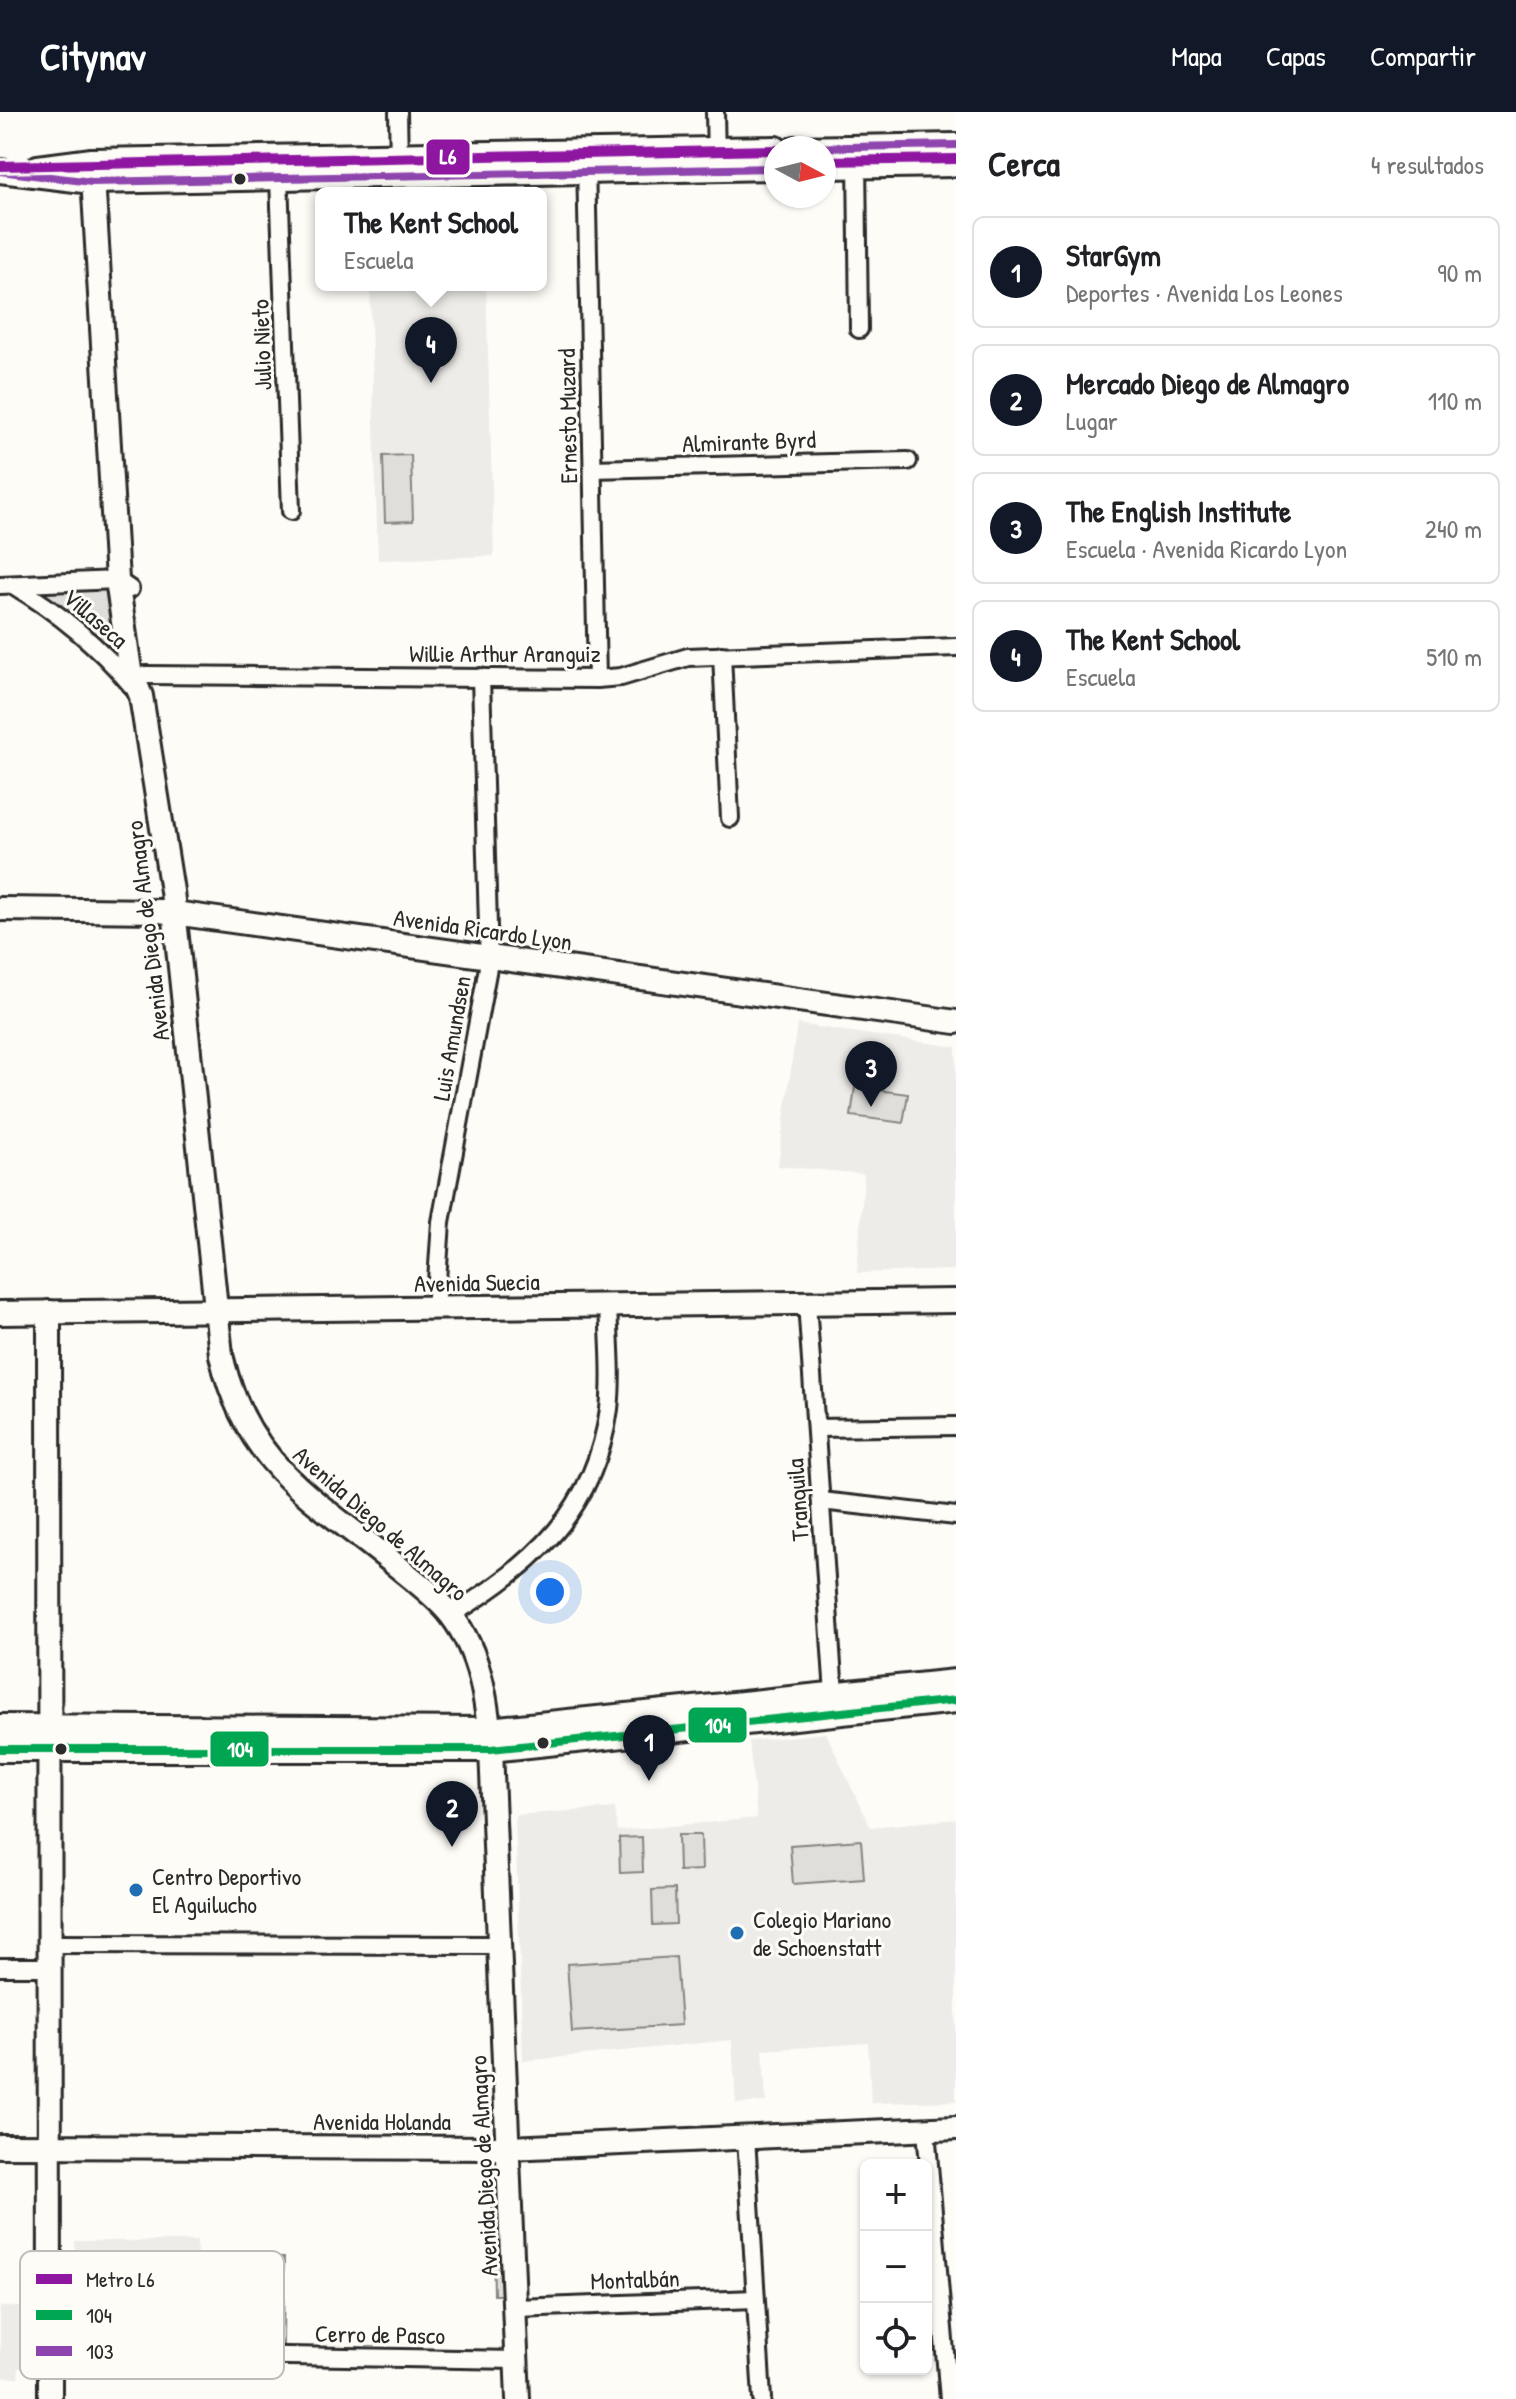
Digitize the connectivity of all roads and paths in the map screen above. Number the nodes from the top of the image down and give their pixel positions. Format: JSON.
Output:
{"nodes":[{"id":1,"x":398,"y":112,"type":"edge"},
{"id":2,"x":715,"y":112,"type":"edge"},
{"id":3,"x":956,"y":145,"type":"edge"},
{"id":4,"x":764,"y":150,"type":"edge"},
{"id":5,"x":836,"y":154,"type":"edge"},
{"id":6,"x":857,"y":157,"type":"junction"},
{"id":7,"x":716,"y":160,"type":"junction"},
{"id":8,"x":586,"y":162,"type":"junction"},
{"id":9,"x":836,"y":163,"type":"edge"},
{"id":10,"x":956,"y":165,"type":"edge"},
{"id":11,"x":399,"y":166,"type":"junction"},
{"id":12,"x":764,"y":166,"type":"edge"},
{"id":13,"x":92,"y":171,"type":"junction"},
{"id":14,"x":279,"y":178,"type":"junction"},
{"id":15,"x":859,"y":329,"type":"dead end"},
{"id":16,"x":908,"y":461,"type":"dead end"},
{"id":17,"x":592,"y":469,"type":"junction"},
{"id":18,"x":291,"y":511,"type":"dead end"},
{"id":19,"x":6,"y":585,"type":"edge"},
{"id":20,"x":124,"y":585,"type":"junction"},
{"id":21,"x":956,"y":647,"type":"edge"},
{"id":22,"x":722,"y":655,"type":"junction"},
{"id":23,"x":481,"y":677,"type":"junction"},
{"id":24,"x":597,"y":679,"type":"junction"},
{"id":25,"x":143,"y":686,"type":"junction"},
{"id":26,"x":730,"y":818,"type":"dead end"},
{"id":27,"x":0,"y":909,"type":"edge"},
{"id":28,"x":174,"y":913,"type":"junction"},
{"id":29,"x":489,"y":955,"type":"junction"},
{"id":30,"x":956,"y":1022,"type":"edge"},
{"id":31,"x":956,"y":1301,"type":"edge"},
{"id":32,"x":807,"y":1303,"type":"junction"},
{"id":33,"x":608,"y":1305,"type":"junction"},
{"id":34,"x":435,"y":1310,"type":"junction"},
{"id":35,"x":218,"y":1311,"type":"junction"},
{"id":36,"x":49,"y":1312,"type":"junction"},
{"id":37,"x":0,"y":1313,"type":"edge"},
{"id":38,"x":956,"y":1426,"type":"edge"},
{"id":39,"x":816,"y":1428,"type":"junction"},
{"id":40,"x":821,"y":1501,"type":"junction"},
{"id":41,"x":956,"y":1516,"type":"edge"},
{"id":42,"x":451,"y":1615,"type":"junction"},
{"id":43,"x":956,"y":1682,"type":"edge"},
{"id":44,"x":834,"y":1694,"type":"junction"},
{"id":45,"x":956,"y":1700,"type":"edge"},
{"id":46,"x":0,"y":1727,"type":"edge"},
{"id":47,"x":51,"y":1738,"type":"junction"},
{"id":48,"x":490,"y":1739,"type":"junction"},
{"id":49,"x":0,"y":1749,"type":"edge"},
{"id":50,"x":52,"y":1944,"type":"junction"},
{"id":51,"x":498,"y":1945,"type":"junction"},
{"id":52,"x":0,"y":1967,"type":"edge"},
{"id":53,"x":52,"y":1967,"type":"junction"},
{"id":54,"x":956,"y":2128,"type":"edge"},
{"id":55,"x":926,"y":2130,"type":"junction"},
{"id":56,"x":746,"y":2137,"type":"junction"},
{"id":57,"x":0,"y":2146,"type":"edge"},
{"id":58,"x":51,"y":2146,"type":"junction"},
{"id":59,"x":509,"y":2148,"type":"junction"},
{"id":60,"x":50,"y":2251,"type":"edge"},
{"id":61,"x":755,"y":2299,"type":"junction"},
{"id":62,"x":516,"y":2308,"type":"junction"},
{"id":63,"x":284,"y":2356,"type":"edge"},
{"id":64,"x":517,"y":2360,"type":"junction"},
{"id":65,"x":518,"y":2399,"type":"edge"},
{"id":66,"x":762,"y":2399,"type":"edge"},
{"id":67,"x":949,"y":2399,"type":"edge"}],
"edges":[{"from":1,"to":11,"type":"street"},
{"from":2,"to":7,"type":"street"},
{"from":3,"to":6,"type":"street"},
{"from":4,"to":7,"type":"street"},
{"from":5,"to":6,"type":"street"},
{"from":6,"to":9,"type":"street"},
{"from":6,"to":10,"type":"street"},
{"from":6,"to":15,"type":"street"},
{"from":7,"to":8,"type":"street"},
{"from":7,"to":12,"type":"street"},
{"from":8,"to":11,"type":"street"},
{"from":8,"to":17,"type":"street","name":"Ernesto Muzard"},
{"from":11,"to":13,"type":"street"},
{"from":11,"to":14,"type":"street"},
{"from":13,"to":14,"type":"street"},
{"from":13,"to":20,"type":"street","name":"Avenida Diego de Almagro"},
{"from":14,"to":18,"type":"street","name":"Julio Nieto"},
{"from":16,"to":17,"type":"street","name":"Almirante Byrd"},
{"from":17,"to":24,"type":"street","name":"Ernesto Muzard"},
{"from":19,"to":20,"type":"street","name":"Villaseca"},
{"from":19,"to":25,"type":"street","name":"Villaseca"},
{"from":20,"to":25,"type":"street","name":"Avenida Diego de Almagro"},
{"from":21,"to":22,"type":"street","name":"Willie Arthur Aranguiz"},
{"from":22,"to":24,"type":"street","name":"Willie Arthur Aranguiz"},
{"from":22,"to":26,"type":"street"},
{"from":23,"to":24,"type":"street","name":"Willie Arthur Aranguiz"},
{"from":23,"to":25,"type":"street","name":"Willie Arthur Aranguiz"},
{"from":23,"to":29,"type":"street","name":"Luis Amundsen"},
{"from":25,"to":28,"type":"street","name":"Avenida Diego de Almagro"},
{"from":27,"to":28,"type":"street","name":"Avenida Ricardo Lyon"},
{"from":28,"to":29,"type":"street","name":"Avenida Ricardo Lyon"},
{"from":28,"to":35,"type":"street","name":"Avenida Diego de Almagro"},
{"from":29,"to":30,"type":"street","name":"Avenida Ricardo Lyon"},
{"from":29,"to":34,"type":"street","name":"Luis Amundsen"},
{"from":31,"to":32,"type":"street","name":"Avenida Suecia"},
{"from":32,"to":33,"type":"street","name":"Avenida Suecia"},
{"from":32,"to":39,"type":"street","name":"Tranquila"},
{"from":33,"to":34,"type":"street","name":"Avenida Suecia"},
{"from":33,"to":42,"type":"street"},
{"from":34,"to":35,"type":"street","name":"Avenida Suecia"},
{"from":35,"to":36,"type":"street","name":"Avenida Suecia"},
{"from":35,"to":42,"type":"street","name":"Avenida Diego de Almagro"},
{"from":36,"to":37,"type":"street","name":"Avenida Suecia"},
{"from":36,"to":47,"type":"street"},
{"from":38,"to":39,"type":"street"},
{"from":39,"to":40,"type":"street","name":"Tranquila"},
{"from":40,"to":41,"type":"street"},
{"from":40,"to":44,"type":"street","name":"Tranquila"},
{"from":42,"to":48,"type":"street","name":"Avenida Diego de Almagro"},
{"from":43,"to":44,"type":"main road"},
{"from":44,"to":48,"type":"main road"},
{"from":45,"to":48,"type":"main road"},
{"from":46,"to":47,"type":"main road"},
{"from":47,"to":48,"type":"main road"},
{"from":47,"to":49,"type":"main road"},
{"from":47,"to":50,"type":"street"},
{"from":48,"to":51,"type":"street","name":"Avenida Diego de Almagro"},
{"from":50,"to":51,"type":"street"},
{"from":50,"to":53,"type":"street"},
{"from":51,"to":59,"type":"street","name":"Avenida Diego de Almagro"},
{"from":52,"to":53,"type":"street"},
{"from":53,"to":58,"type":"street"},
{"from":54,"to":55,"type":"street","name":"Avenida Holanda"},
{"from":55,"to":56,"type":"street","name":"Avenida Holanda"},
{"from":55,"to":67,"type":"street"},
{"from":56,"to":59,"type":"street","name":"Avenida Holanda"},
{"from":56,"to":61,"type":"street"},
{"from":57,"to":58,"type":"street","name":"Avenida Holanda"},
{"from":58,"to":59,"type":"street","name":"Avenida Holanda"},
{"from":58,"to":60,"type":"street"},
{"from":59,"to":62,"type":"street","name":"Avenida Diego de Almagro"},
{"from":61,"to":62,"type":"street","name":"Montalbán"},
{"from":61,"to":66,"type":"street"},
{"from":62,"to":64,"type":"street","name":"Avenida Diego de Almagro"},
{"from":63,"to":64,"type":"street","name":"Cerro de Pasco"},
{"from":64,"to":65,"type":"street","name":"Avenida Diego de Almagro"}]}
